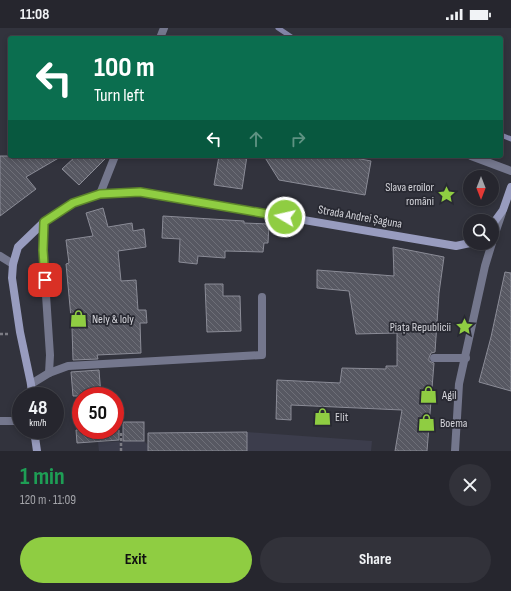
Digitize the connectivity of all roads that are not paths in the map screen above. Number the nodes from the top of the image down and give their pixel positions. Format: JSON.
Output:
{"nodes":[{"id":1,"x":114,"y":158,"type":"edge"},
{"id":2,"x":476,"y":158,"type":"edge"},
{"id":3,"x":511,"y":171,"type":"edge"},
{"id":4,"x":511,"y":187,"type":"edge"},
{"id":5,"x":100,"y":194,"type":"junction"},
{"id":6,"x":509,"y":199,"type":"edge"},
{"id":7,"x":503,"y":210,"type":"junction"},
{"id":8,"x":499,"y":216,"type":"edge"},
{"id":9,"x":44,"y":222,"type":"junction"},
{"id":10,"x":499,"y":222,"type":"edge"},
{"id":11,"x":463,"y":244,"type":"edge"},
{"id":12,"x":490,"y":250,"type":"edge"},
{"id":13,"x":0,"y":256,"type":"edge"},
{"id":14,"x":13,"y":264,"type":"junction"},
{"id":15,"x":262,"y":297,"type":"dead end"},
{"id":16,"x":434,"y":358,"type":"dead end"},
{"id":17,"x":466,"y":358,"type":"junction"},
{"id":18,"x":49,"y":373,"type":"junction"},
{"id":19,"x":31,"y":384,"type":"junction"},
{"id":20,"x":31,"y":387,"type":"edge"},
{"id":21,"x":0,"y":421,"type":"edge"},
{"id":22,"x":12,"y":421,"type":"edge"},
{"id":23,"x":35,"y":439,"type":"edge"},
{"id":24,"x":37,"y":451,"type":"edge"},
{"id":25,"x":456,"y":451,"type":"edge"}],
"edges":[{"from":1,"to":5,"type":"street"},
{"from":2,"to":3,"type":"street"},
{"from":4,"to":6,"type":"main road"},
{"from":5,"to":9,"type":"main road","name":"Strada Andrei Șaguna"},
{"from":5,"to":11,"type":"main road","name":"Strada Andrei Șaguna"},
{"from":6,"to":7,"type":"main road"},
{"from":7,"to":8,"type":"main road"},
{"from":7,"to":10,"type":"street"},
{"from":9,"to":14,"type":"main road","name":"Strada Andrei Șaguna"},
{"from":9,"to":18,"type":"street"},
{"from":12,"to":17,"type":"street"},
{"from":13,"to":14,"type":"street"},
{"from":14,"to":19,"type":"main road","name":"Strada Andrei Șaguna"},
{"from":15,"to":18,"type":"street"},
{"from":16,"to":17,"type":"street"},
{"from":17,"to":25,"type":"street"},
{"from":18,"to":19,"type":"street"},
{"from":19,"to":20,"type":"main road","name":"Strada Andrei Șaguna"},
{"from":21,"to":22,"type":"street"},
{"from":23,"to":24,"type":"main road"}]}
